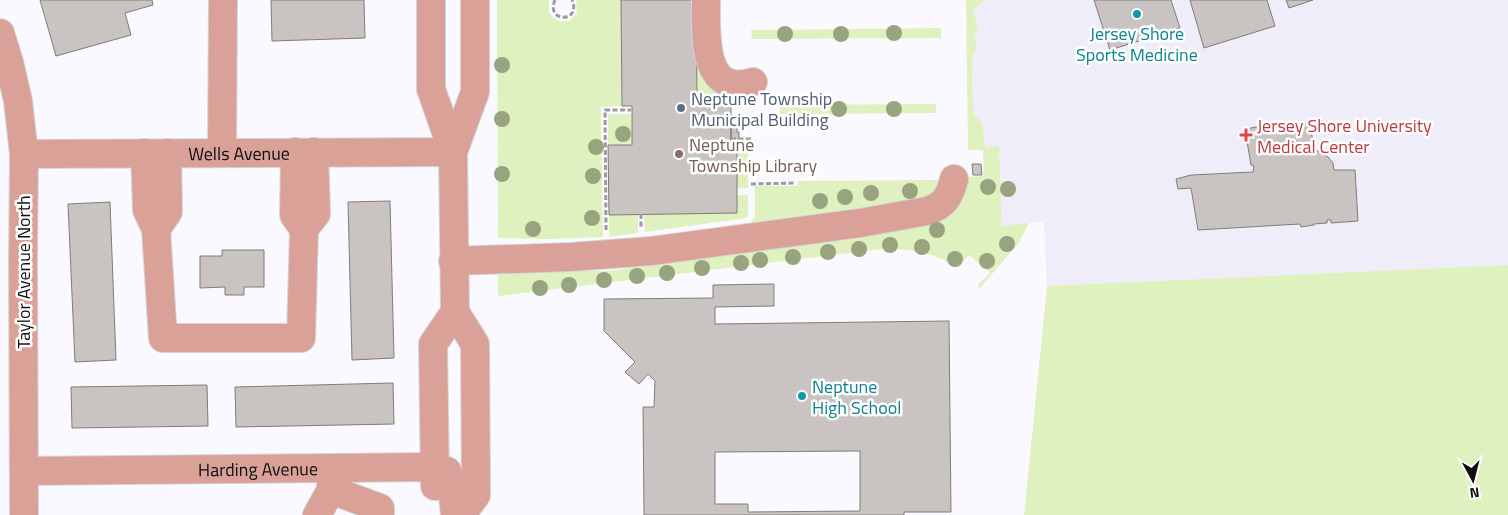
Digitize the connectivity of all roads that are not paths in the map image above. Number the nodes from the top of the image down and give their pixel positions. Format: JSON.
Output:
{"nodes":[{"id":1,"x":223,"y":0,"type":"edge"},
{"id":2,"x":431,"y":0,"type":"edge"},
{"id":3,"x":475,"y":0,"type":"edge"},
{"id":4,"x":706,"y":0,"type":"edge"},
{"id":5,"x":0,"y":33,"type":"edge"},
{"id":6,"x":753,"y":82,"type":"dead end"},
{"id":7,"x":9,"y":103,"type":"edge"},
{"id":8,"x":304,"y":152,"type":"junction"},
{"id":9,"x":453,"y":152,"type":"junction"},
{"id":10,"x":156,"y":153,"type":"junction"},
{"id":11,"x":222,"y":153,"type":"junction"},
{"id":12,"x":24,"y":154,"type":"junction"},
{"id":13,"x":954,"y":179,"type":"dead end"},
{"id":14,"x":453,"y":260,"type":"junction"},
{"id":15,"x":455,"y":312,"type":"junction"},
{"id":16,"x":434,"y":467,"type":"junction"},
{"id":17,"x":24,"y":471,"type":"junction"},
{"id":18,"x":331,"y":480,"type":"junction"},
{"id":19,"x":24,"y":515,"type":"edge"},
{"id":20,"x":317,"y":515,"type":"edge"},
{"id":21,"x":380,"y":515,"type":"edge"},
{"id":22,"x":449,"y":515,"type":"edge"},
{"id":23,"x":454,"y":515,"type":"edge"},
{"id":24,"x":461,"y":515,"type":"edge"}],
"edges":[{"from":1,"to":11,"type":"street"},
{"from":2,"to":9,"type":"street"},
{"from":3,"to":9,"type":"street"},
{"from":4,"to":6,"type":"street"},
{"from":5,"to":7,"type":"street","name":"Taylor Avenue North"},
{"from":7,"to":12,"type":"street","name":"Taylor Avenue North"},
{"from":8,"to":9,"type":"street","name":"Wells Avenue"},
{"from":8,"to":10,"type":"street"},
{"from":8,"to":11,"type":"street","name":"Wells Avenue"},
{"from":9,"to":14,"type":"street"},
{"from":10,"to":11,"type":"street","name":"Wells Avenue"},
{"from":10,"to":12,"type":"street","name":"Wells Avenue"},
{"from":12,"to":17,"type":"street","name":"Taylor Avenue North"},
{"from":13,"to":14,"type":"street"},
{"from":14,"to":15,"type":"street"},
{"from":15,"to":16,"type":"street"},
{"from":15,"to":24,"type":"street"},
{"from":16,"to":18,"type":"street","name":"Harding Avenue"},
{"from":16,"to":22,"type":"street"},
{"from":16,"to":23,"type":"street"},
{"from":17,"to":18,"type":"street","name":"Harding Avenue"},
{"from":17,"to":19,"type":"street","name":"Taylor Avenue North"},
{"from":18,"to":20,"type":"street"},
{"from":18,"to":21,"type":"street"}]}
